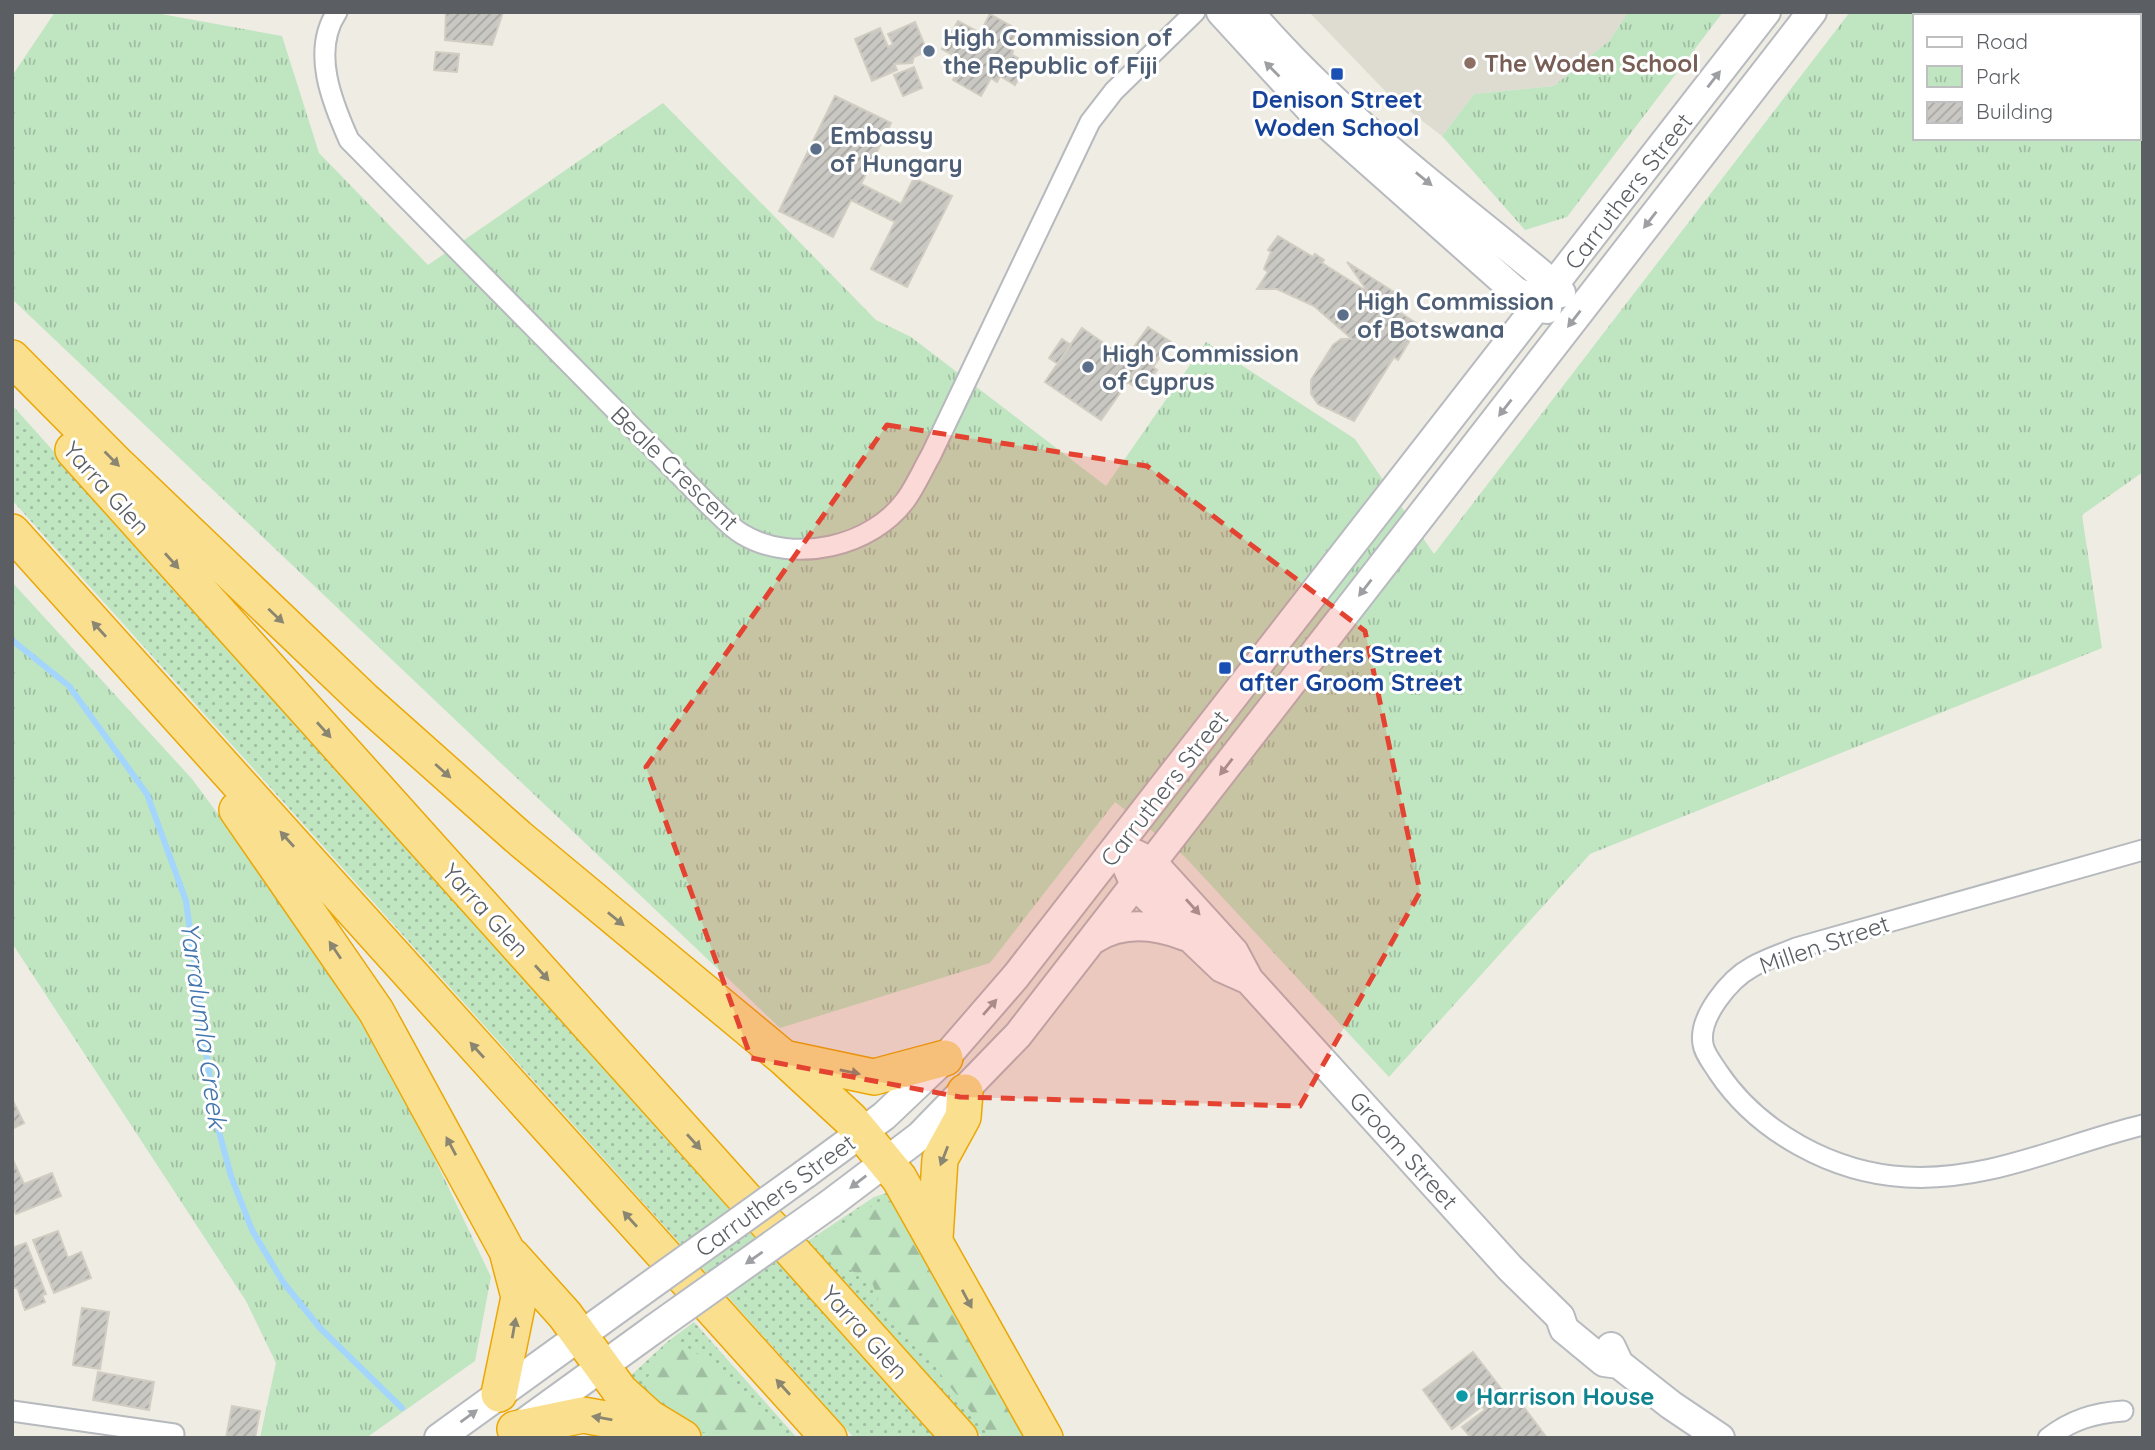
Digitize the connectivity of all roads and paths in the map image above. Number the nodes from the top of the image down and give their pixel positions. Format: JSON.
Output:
{"nodes":[{"id":1,"x":337,"y":12,"type":"edge"},
{"id":2,"x":1195,"y":12,"type":"edge"},
{"id":3,"x":1222,"y":12,"type":"edge"},
{"id":4,"x":1249,"y":12,"type":"edge"},
{"id":5,"x":1766,"y":12,"type":"edge"},
{"id":6,"x":1812,"y":12,"type":"edge"},
{"id":7,"x":1598,"y":230,"type":"junction"},
{"id":8,"x":1533,"y":267,"type":"junction"},
{"id":9,"x":1601,"y":284,"type":"junction"},
{"id":10,"x":1515,"y":291,"type":"junction"},
{"id":11,"x":1547,"y":297,"type":"junction"},
{"id":12,"x":1547,"y":354,"type":"junction"},
{"id":13,"x":12,"y":358,"type":"edge"},
{"id":14,"x":1496,"y":362,"type":"junction"},
{"id":15,"x":12,"y":383,"type":"edge"},
{"id":16,"x":12,"y":532,"type":"edge"},
{"id":17,"x":144,"y":679,"type":"junction"},
{"id":18,"x":1118,"y":847,"type":"junction"},
{"id":19,"x":2143,"y":850,"type":"edge"},
{"id":20,"x":1152,"y":862,"type":"junction"},
{"id":21,"x":1135,"y":885,"type":"junction"},
{"id":22,"x":1191,"y":938,"type":"junction"},
{"id":23,"x":1093,"y":939,"type":"junction"},
{"id":24,"x":1249,"y":980,"type":"junction"},
{"id":25,"x":784,"y":1058,"type":"junction"},
{"id":26,"x":945,"y":1058,"type":"junction"},
{"id":27,"x":965,"y":1092,"type":"junction"},
{"id":28,"x":2143,"y":1125,"type":"edge"},
{"id":29,"x":861,"y":1132,"type":"junction"},
{"id":30,"x":886,"y":1161,"type":"junction"},
{"id":31,"x":935,"y":1238,"type":"junction"},
{"id":32,"x":507,"y":1251,"type":"junction"},
{"id":33,"x":579,"y":1336,"type":"junction"},
{"id":34,"x":600,"y":1365,"type":"junction"},
{"id":35,"x":499,"y":1394,"type":"junction"},
{"id":36,"x":12,"y":1410,"type":"edge"},
{"id":37,"x":2123,"y":1411,"type":"dead end"},
{"id":38,"x":174,"y":1434,"type":"dead end"},
{"id":39,"x":510,"y":1434,"type":"edge"},
{"id":40,"x":439,"y":1438,"type":"edge"},
{"id":41,"x":667,"y":1438,"type":"edge"},
{"id":42,"x":683,"y":1438,"type":"edge"},
{"id":43,"x":829,"y":1438,"type":"edge"},
{"id":44,"x":960,"y":1438,"type":"edge"},
{"id":45,"x":1045,"y":1438,"type":"edge"},
{"id":46,"x":1720,"y":1438,"type":"edge"},
{"id":47,"x":2048,"y":1438,"type":"edge"}],
"edges":[{"from":1,"to":2,"type":"street","name":"Beale Crescent"},
{"from":10,"to":3,"type":"main road","one_way":true},
{"from":4,"to":8,"type":"main road","one_way":true},
{"from":7,"to":5,"type":"main road","name":"Carruthers Street","one_way":true},
{"from":6,"to":9,"type":"main road","name":"Carruthers Street","one_way":true},
{"from":7,"to":8,"type":"main road"},
{"from":7,"to":11,"type":"main road","name":"Carruthers Street"},
{"from":8,"to":11,"type":"main road"},
{"from":9,"to":11,"type":"main road"},
{"from":9,"to":12,"type":"main road","name":"Carruthers Street","one_way":true},
{"from":10,"to":11,"type":"main road"},
{"from":10,"to":14,"type":"main road"},
{"from":11,"to":12,"type":"main road"},
{"from":11,"to":14,"type":"main road","name":"Carruthers Street"},
{"from":12,"to":20,"type":"main road","name":"Carruthers Street","one_way":true},
{"from":13,"to":25,"type":"highway","one_way":true},
{"from":14,"to":18,"type":"main road","name":"Carruthers Street"},
{"from":15,"to":44,"type":"highway","name":"Yarra Glen","one_way":true},
{"from":17,"to":16,"type":"highway","one_way":true},
{"from":32,"to":17,"type":"highway","one_way":true},
{"from":43,"to":17,"type":"highway","one_way":true},
{"from":18,"to":20,"type":"main road","name":"Groom Street"},
{"from":18,"to":21,"type":"main road","name":"Groom Street"},
{"from":26,"to":18,"type":"main road","name":"Carruthers Street","one_way":true},
{"from":19,"to":28,"type":"street","name":"Millen Street"},
{"from":20,"to":21,"type":"main road","name":"Carruthers Street"},
{"from":20,"to":24,"type":"main road","name":"Groom Street","one_way":true},
{"from":21,"to":22,"type":"main road","name":"Groom Street"},
{"from":21,"to":23,"type":"main road","name":"Carruthers Street"},
{"from":22,"to":23,"type":"main road"},
{"from":22,"to":24,"type":"main road","name":"Groom Street"},
{"from":23,"to":27,"type":"main road","name":"Carruthers Street"},
{"from":24,"to":46,"type":"main road","name":"Groom Street"},
{"from":25,"to":26,"type":"highway","one_way":true},
{"from":25,"to":29,"type":"highway"},
{"from":26,"to":29,"type":"main road","name":"Carruthers Street"},
{"from":27,"to":30,"type":"main road","name":"Carruthers Street"},
{"from":27,"to":31,"type":"highway","one_way":true},
{"from":29,"to":30,"type":"highway"},
{"from":29,"to":33,"type":"main road","name":"Carruthers Street","bridge":true},
{"from":30,"to":31,"type":"highway"},
{"from":30,"to":34,"type":"main road","name":"Carruthers Street","one_way":true,"bridge":true},
{"from":31,"to":45,"type":"highway","one_way":true},
{"from":32,"to":33,"type":"highway"},
{"from":35,"to":32,"type":"highway","one_way":true},
{"from":33,"to":34,"type":"highway"},
{"from":33,"to":35,"type":"main road","name":"Carruthers Street"},
{"from":34,"to":39,"type":"main road","name":"Carruthers Street"},
{"from":34,"to":42,"type":"highway"},
{"from":40,"to":35,"type":"main road","name":"Carruthers Street","one_way":true},
{"from":36,"to":38,"type":"street"},
{"from":37,"to":47,"type":"street"},
{"from":41,"to":39,"type":"highway","one_way":true}]}
